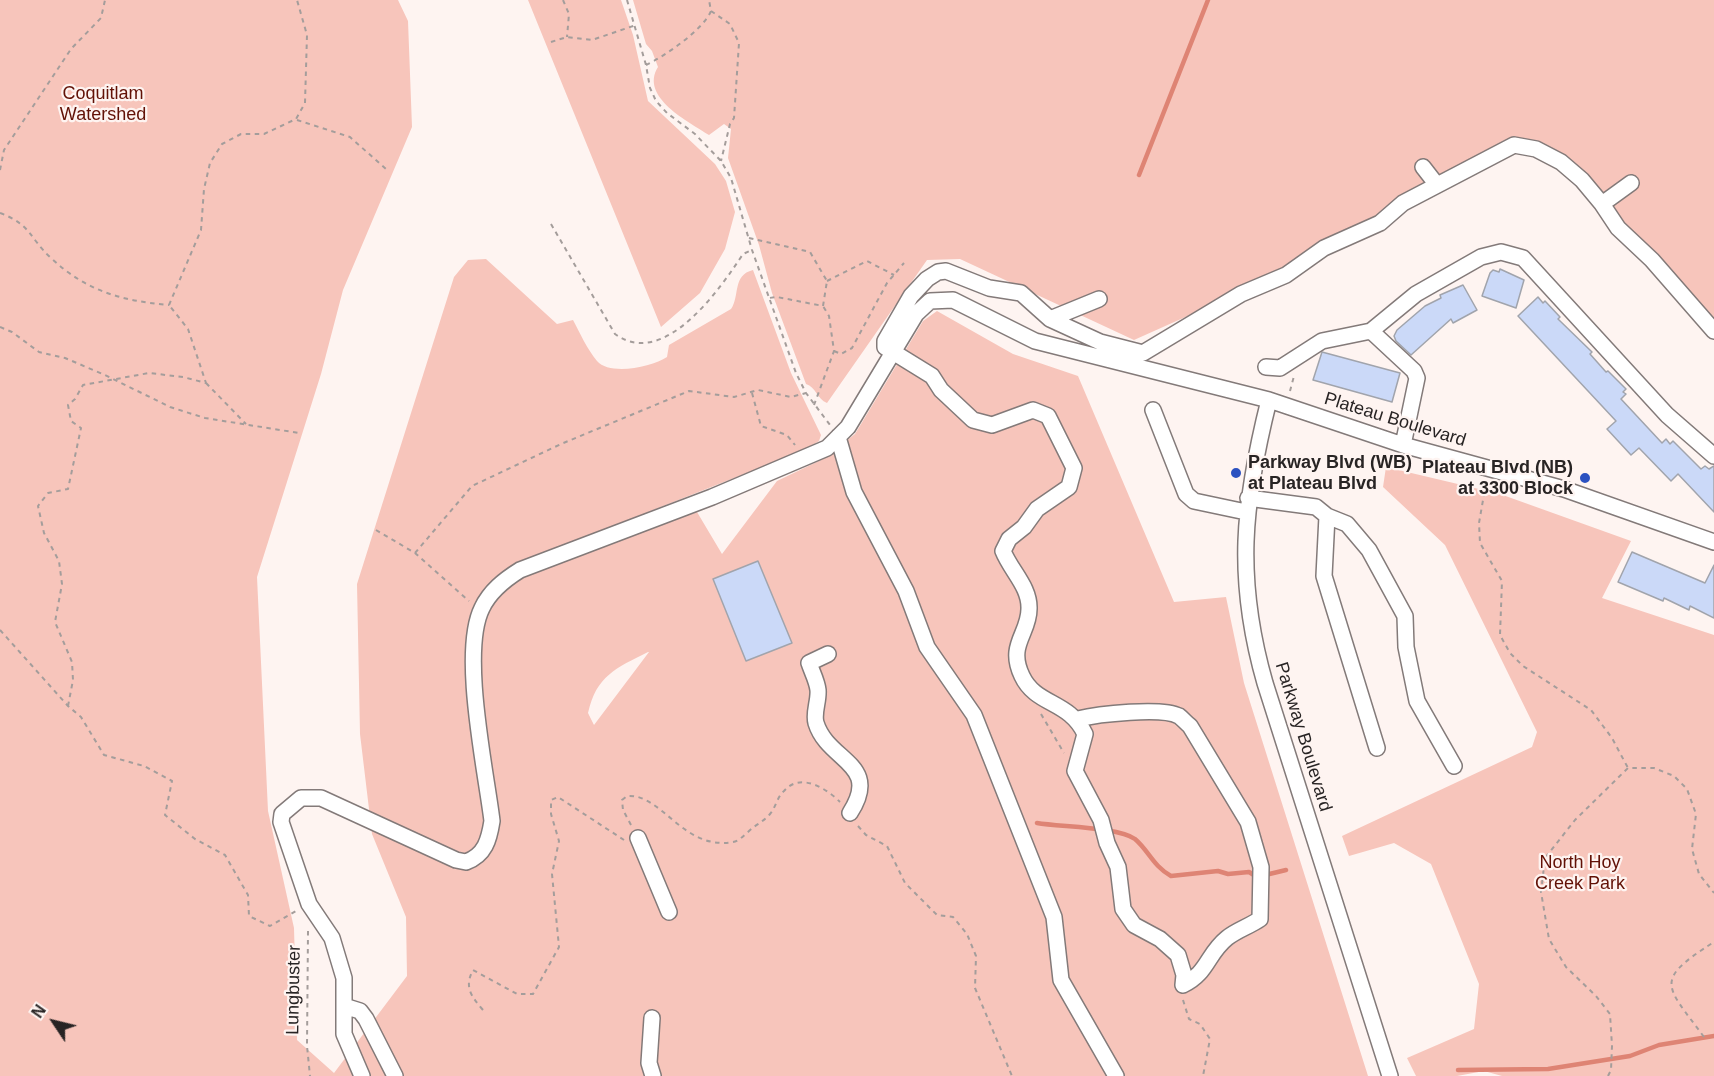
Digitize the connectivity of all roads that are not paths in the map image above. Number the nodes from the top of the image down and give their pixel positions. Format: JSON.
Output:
{"nodes":[{"id":1,"x":1424,"y":167,"type":"dead end"},
{"id":2,"x":1631,"y":183,"type":"dead end"},
{"id":3,"x":1437,"y":185,"type":"junction"},
{"id":4,"x":1602,"y":204,"type":"junction"},
{"id":5,"x":1099,"y":299,"type":"dead end"},
{"id":6,"x":1050,"y":319,"type":"junction"},
{"id":7,"x":1371,"y":331,"type":"junction"},
{"id":8,"x":1714,"y":331,"type":"edge"},
{"id":9,"x":895,"y":352,"type":"junction"},
{"id":10,"x":1266,"y":367,"type":"dead end"},
{"id":11,"x":1269,"y":400,"type":"junction"},
{"id":12,"x":1153,"y":410,"type":"dead end"},
{"id":13,"x":838,"y":437,"type":"junction"},
{"id":14,"x":1403,"y":445,"type":"junction"},
{"id":15,"x":1714,"y":456,"type":"edge"},
{"id":16,"x":1247,"y":505,"type":"junction"},
{"id":17,"x":1327,"y":516,"type":"junction"},
{"id":18,"x":1714,"y":542,"type":"edge"},
{"id":19,"x":828,"y":654,"type":"dead end"},
{"id":20,"x":1078,"y":719,"type":"junction"},
{"id":21,"x":1377,"y":748,"type":"dead end"},
{"id":22,"x":1454,"y":766,"type":"dead end"},
{"id":23,"x":850,"y":813,"type":"road end"},
{"id":24,"x":638,"y":838,"type":"road end"},
{"id":25,"x":669,"y":912,"type":"dead end"},
{"id":26,"x":344,"y":1006,"type":"junction"},
{"id":27,"x":652,"y":1018,"type":"dead end"},
{"id":28,"x":362,"y":1076,"type":"edge"},
{"id":29,"x":395,"y":1076,"type":"edge"},
{"id":30,"x":653,"y":1076,"type":"edge"},
{"id":31,"x":1116,"y":1076,"type":"edge"},
{"id":32,"x":1390,"y":1076,"type":"edge"}],
"edges":[{"from":1,"to":3,"type":"street"},
{"from":2,"to":4,"type":"street"},
{"from":3,"to":4,"type":"street"},
{"from":3,"to":6,"type":"street"},
{"from":4,"to":8,"type":"street"},
{"from":5,"to":6,"type":"street"},
{"from":6,"to":9,"type":"street"},
{"from":7,"to":10,"type":"street"},
{"from":7,"to":14,"type":"street"},
{"from":7,"to":15,"type":"street"},
{"from":9,"to":11,"type":"street","name":"Plateau Boulevard"},
{"from":9,"to":13,"type":"street","name":"Plateau Boulevard"},
{"from":9,"to":20,"type":"street"},
{"from":11,"to":14,"type":"street","name":"Plateau Boulevard"},
{"from":11,"to":16,"type":"street","name":"Parkway Boulevard"},
{"from":12,"to":16,"type":"street"},
{"from":13,"to":26,"type":"street","name":"Plateau Boulevard"},
{"from":13,"to":31,"type":"street"},
{"from":14,"to":18,"type":"street","name":"Plateau Boulevard"},
{"from":16,"to":17,"type":"street"},
{"from":16,"to":32,"type":"street","name":"Parkway Boulevard"},
{"from":17,"to":21,"type":"street"},
{"from":17,"to":22,"type":"street"},
{"from":19,"to":23,"type":"street"},
{"from":20,"to":20,"type":"street"},
{"from":24,"to":25,"type":"street"},
{"from":26,"to":28,"type":"street"},
{"from":26,"to":29,"type":"street"},
{"from":27,"to":30,"type":"street"}]}
